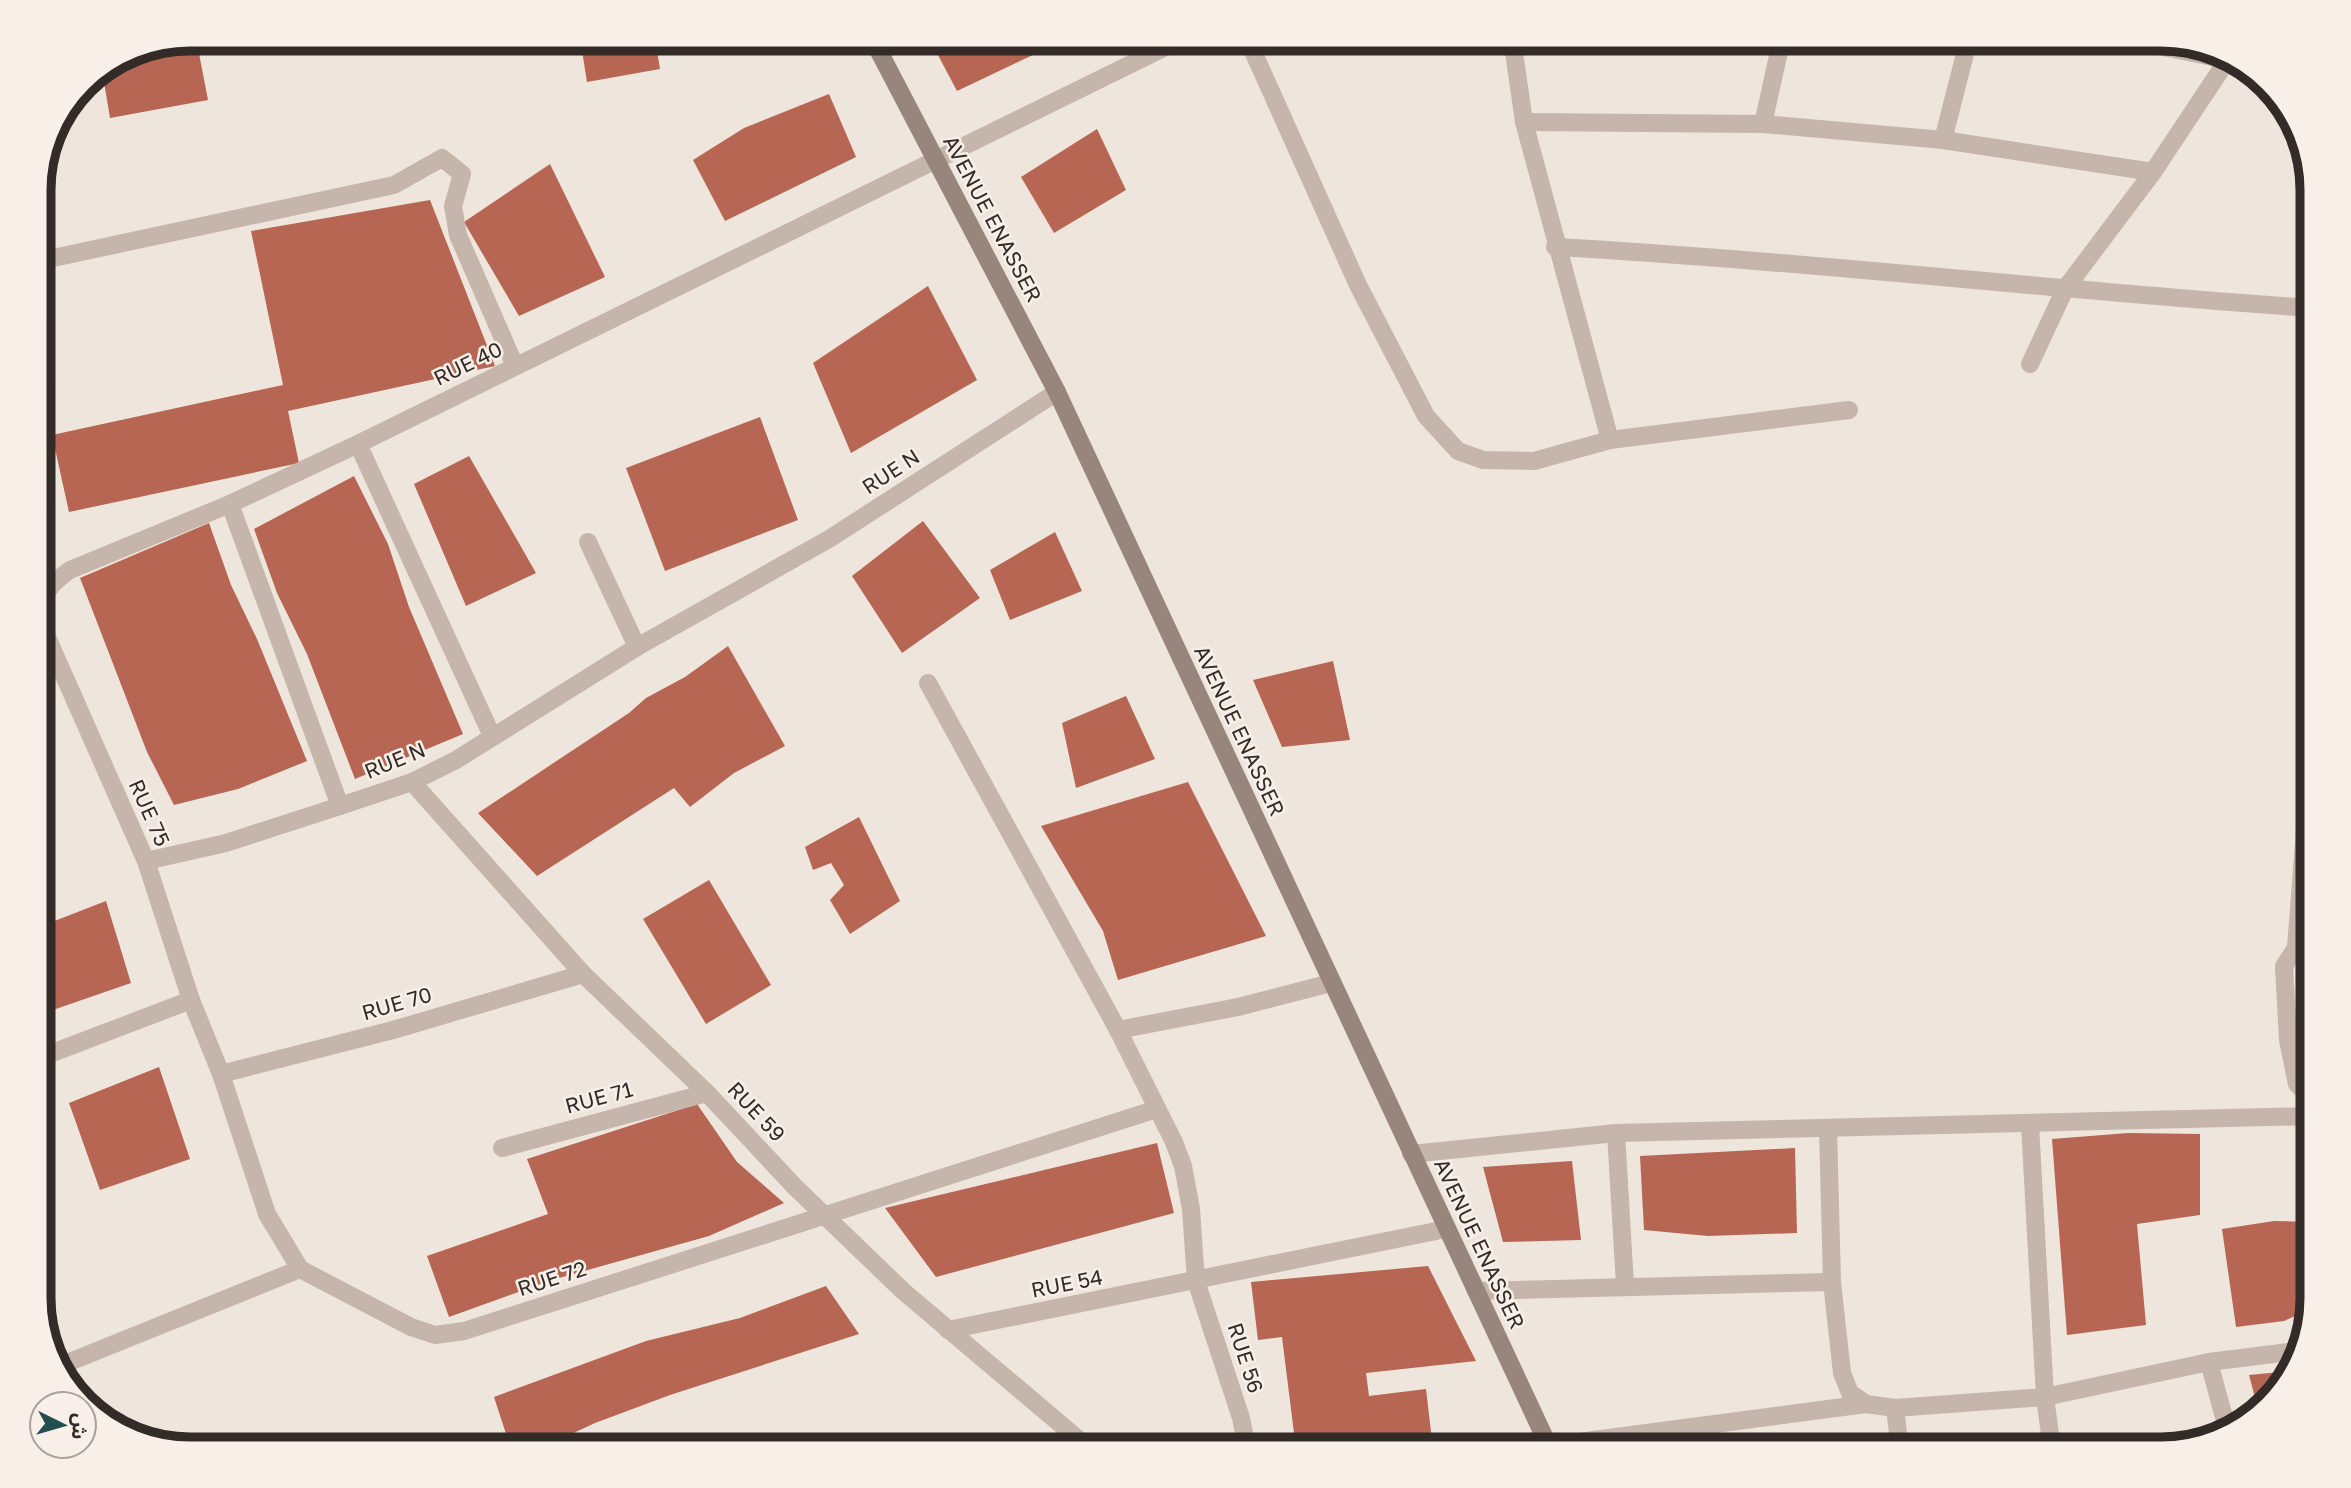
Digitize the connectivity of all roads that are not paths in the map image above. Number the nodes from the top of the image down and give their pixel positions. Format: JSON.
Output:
{"nodes":[{"id":1,"x":879,"y":51,"type":"edge"},
{"id":2,"x":1158,"y":51,"type":"edge"},
{"id":3,"x":1253,"y":51,"type":"edge"},
{"id":4,"x":1515,"y":51,"type":"edge"},
{"id":5,"x":1779,"y":51,"type":"edge"},
{"id":6,"x":1966,"y":51,"type":"edge"},
{"id":7,"x":2224,"y":65,"type":"edge"},
{"id":8,"x":1524,"y":122,"type":"junction"},
{"id":9,"x":1763,"y":124,"type":"junction"},
{"id":10,"x":1943,"y":140,"type":"junction"},
{"id":11,"x":935,"y":160,"type":"junction"},
{"id":12,"x":2153,"y":172,"type":"junction"},
{"id":13,"x":1555,"y":247,"type":"junction"},
{"id":14,"x":51,"y":258,"type":"edge"},
{"id":15,"x":2065,"y":289,"type":"junction"},
{"id":16,"x":2300,"y":307,"type":"edge"},
{"id":17,"x":2030,"y":364,"type":"dead end"},
{"id":18,"x":515,"y":366,"type":"junction"},
{"id":19,"x":1057,"y":392,"type":"junction"},
{"id":20,"x":1849,"y":410,"type":"dead end"},
{"id":21,"x":1610,"y":440,"type":"junction"},
{"id":22,"x":358,"y":444,"type":"junction"},
{"id":23,"x":230,"y":505,"type":"junction"},
{"id":24,"x":587,"y":542,"type":"dead end"},
{"id":25,"x":51,"y":584,"type":"edge"},
{"id":26,"x":637,"y":647,"type":"junction"},
{"id":27,"x":52,"y":651,"type":"edge"},
{"id":28,"x":928,"y":683,"type":"dead end"},
{"id":29,"x":492,"y":736,"type":"junction"},
{"id":30,"x":412,"y":782,"type":"junction"},
{"id":31,"x":340,"y":806,"type":"junction"},
{"id":32,"x":146,"y":861,"type":"junction"},
{"id":33,"x":2300,"y":950,"type":"edge"},
{"id":34,"x":583,"y":974,"type":"junction"},
{"id":35,"x":1331,"y":982,"type":"junction"},
{"id":36,"x":191,"y":1000,"type":"junction"},
{"id":37,"x":1118,"y":1030,"type":"junction"},
{"id":38,"x":51,"y":1053,"type":"edge"},
{"id":39,"x":221,"y":1074,"type":"junction"},
{"id":40,"x":2300,"y":1087,"type":"edge"},
{"id":41,"x":707,"y":1093,"type":"junction"},
{"id":42,"x":1157,"y":1110,"type":"junction"},
{"id":43,"x":2300,"y":1116,"type":"edge"},
{"id":44,"x":2030,"y":1125,"type":"junction"},
{"id":45,"x":1828,"y":1129,"type":"junction"},
{"id":46,"x":1616,"y":1133,"type":"junction"},
{"id":47,"x":502,"y":1148,"type":"dead end"},
{"id":48,"x":1411,"y":1154,"type":"junction"},
{"id":49,"x":826,"y":1217,"type":"junction"},
{"id":50,"x":1446,"y":1229,"type":"junction"},
{"id":51,"x":300,"y":1269,"type":"junction"},
{"id":52,"x":1196,"y":1282,"type":"junction"},
{"id":53,"x":1832,"y":1282,"type":"junction"},
{"id":54,"x":1625,"y":1285,"type":"junction"},
{"id":55,"x":1476,"y":1291,"type":"junction"},
{"id":56,"x":948,"y":1330,"type":"junction"},
{"id":57,"x":2289,"y":1352,"type":"edge"},
{"id":58,"x":2209,"y":1362,"type":"junction"},
{"id":59,"x":67,"y":1363,"type":"edge"},
{"id":60,"x":2045,"y":1397,"type":"junction"},
{"id":61,"x":1866,"y":1404,"type":"junction"},
{"id":62,"x":1895,"y":1408,"type":"junction"},
{"id":63,"x":2225,"y":1422,"type":"edge"},
{"id":64,"x":1075,"y":1437,"type":"edge"},
{"id":65,"x":1245,"y":1437,"type":"edge"},
{"id":66,"x":1544,"y":1437,"type":"edge"},
{"id":67,"x":1628,"y":1437,"type":"edge"},
{"id":68,"x":1898,"y":1437,"type":"edge"},
{"id":69,"x":2050,"y":1437,"type":"edge"}],
"edges":[{"from":1,"to":11,"type":"street","name":"AVENUE ENASSER"},
{"from":2,"to":11,"type":"street","name":"RUE 40"},
{"from":3,"to":21,"type":"street"},
{"from":4,"to":8,"type":"street"},
{"from":5,"to":9,"type":"street"},
{"from":6,"to":10,"type":"street"},
{"from":7,"to":12,"type":"street"},
{"from":8,"to":9,"type":"street"},
{"from":8,"to":13,"type":"street"},
{"from":9,"to":10,"type":"street"},
{"from":10,"to":12,"type":"street"},
{"from":11,"to":18,"type":"street","name":"RUE 40"},
{"from":11,"to":19,"type":"street","name":"AVENUE ENASSER"},
{"from":12,"to":15,"type":"street"},
{"from":13,"to":15,"type":"street"},
{"from":13,"to":21,"type":"street"},
{"from":14,"to":18,"type":"street"},
{"from":15,"to":16,"type":"street"},
{"from":15,"to":17,"type":"street"},
{"from":18,"to":22,"type":"street","name":"RUE 40"},
{"from":19,"to":26,"type":"street","name":"RUE N"},
{"from":19,"to":35,"type":"street","name":"AVENUE ENASSER"},
{"from":20,"to":21,"type":"street"},
{"from":22,"to":23,"type":"street","name":"RUE 40"},
{"from":22,"to":29,"type":"street"},
{"from":23,"to":25,"type":"street","name":"RUE 40"},
{"from":23,"to":31,"type":"street"},
{"from":24,"to":26,"type":"street"},
{"from":26,"to":29,"type":"street","name":"RUE N"},
{"from":27,"to":32,"type":"street","name":"RUE 75"},
{"from":28,"to":37,"type":"street","name":"RUE 56"},
{"from":29,"to":30,"type":"street","name":"RUE N"},
{"from":30,"to":31,"type":"street","name":"RUE N"},
{"from":30,"to":34,"type":"street","name":"RUE 59"},
{"from":31,"to":32,"type":"street","name":"RUE N"},
{"from":32,"to":36,"type":"street","name":"RUE 75"},
{"from":33,"to":40,"type":"street"},
{"from":34,"to":39,"type":"street","name":"RUE 70"},
{"from":34,"to":41,"type":"street","name":"RUE 59"},
{"from":35,"to":37,"type":"street"},
{"from":35,"to":48,"type":"street","name":"AVENUE ENASSER"},
{"from":36,"to":38,"type":"street"},
{"from":36,"to":39,"type":"street","name":"RUE 75"},
{"from":37,"to":42,"type":"street","name":"RUE 56"},
{"from":39,"to":51,"type":"street","name":"RUE 75"},
{"from":41,"to":47,"type":"street","name":"RUE 71"},
{"from":41,"to":49,"type":"street","name":"RUE 59"},
{"from":42,"to":49,"type":"street","name":"RUE 72"},
{"from":42,"to":52,"type":"street","name":"RUE 56"},
{"from":43,"to":44,"type":"street"},
{"from":44,"to":45,"type":"street"},
{"from":44,"to":60,"type":"street"},
{"from":45,"to":46,"type":"street"},
{"from":45,"to":53,"type":"street"},
{"from":46,"to":48,"type":"street"},
{"from":46,"to":54,"type":"street"},
{"from":48,"to":50,"type":"street","name":"AVENUE ENASSER"},
{"from":49,"to":51,"type":"street","name":"RUE 72"},
{"from":49,"to":56,"type":"street","name":"RUE 59"},
{"from":50,"to":52,"type":"street","name":"RUE 54"},
{"from":50,"to":55,"type":"street","name":"AVENUE ENASSER"},
{"from":51,"to":59,"type":"street"},
{"from":52,"to":56,"type":"street","name":"RUE 54"},
{"from":52,"to":65,"type":"street","name":"RUE 56"},
{"from":53,"to":54,"type":"street"},
{"from":53,"to":61,"type":"street"},
{"from":54,"to":55,"type":"street"},
{"from":55,"to":66,"type":"street","name":"AVENUE ENASSER"},
{"from":56,"to":64,"type":"street","name":"RUE 59"},
{"from":57,"to":58,"type":"street"},
{"from":58,"to":60,"type":"street"},
{"from":58,"to":63,"type":"street"},
{"from":60,"to":62,"type":"street"},
{"from":60,"to":69,"type":"street"},
{"from":61,"to":62,"type":"street"},
{"from":61,"to":67,"type":"street"},
{"from":62,"to":68,"type":"street"}]}
